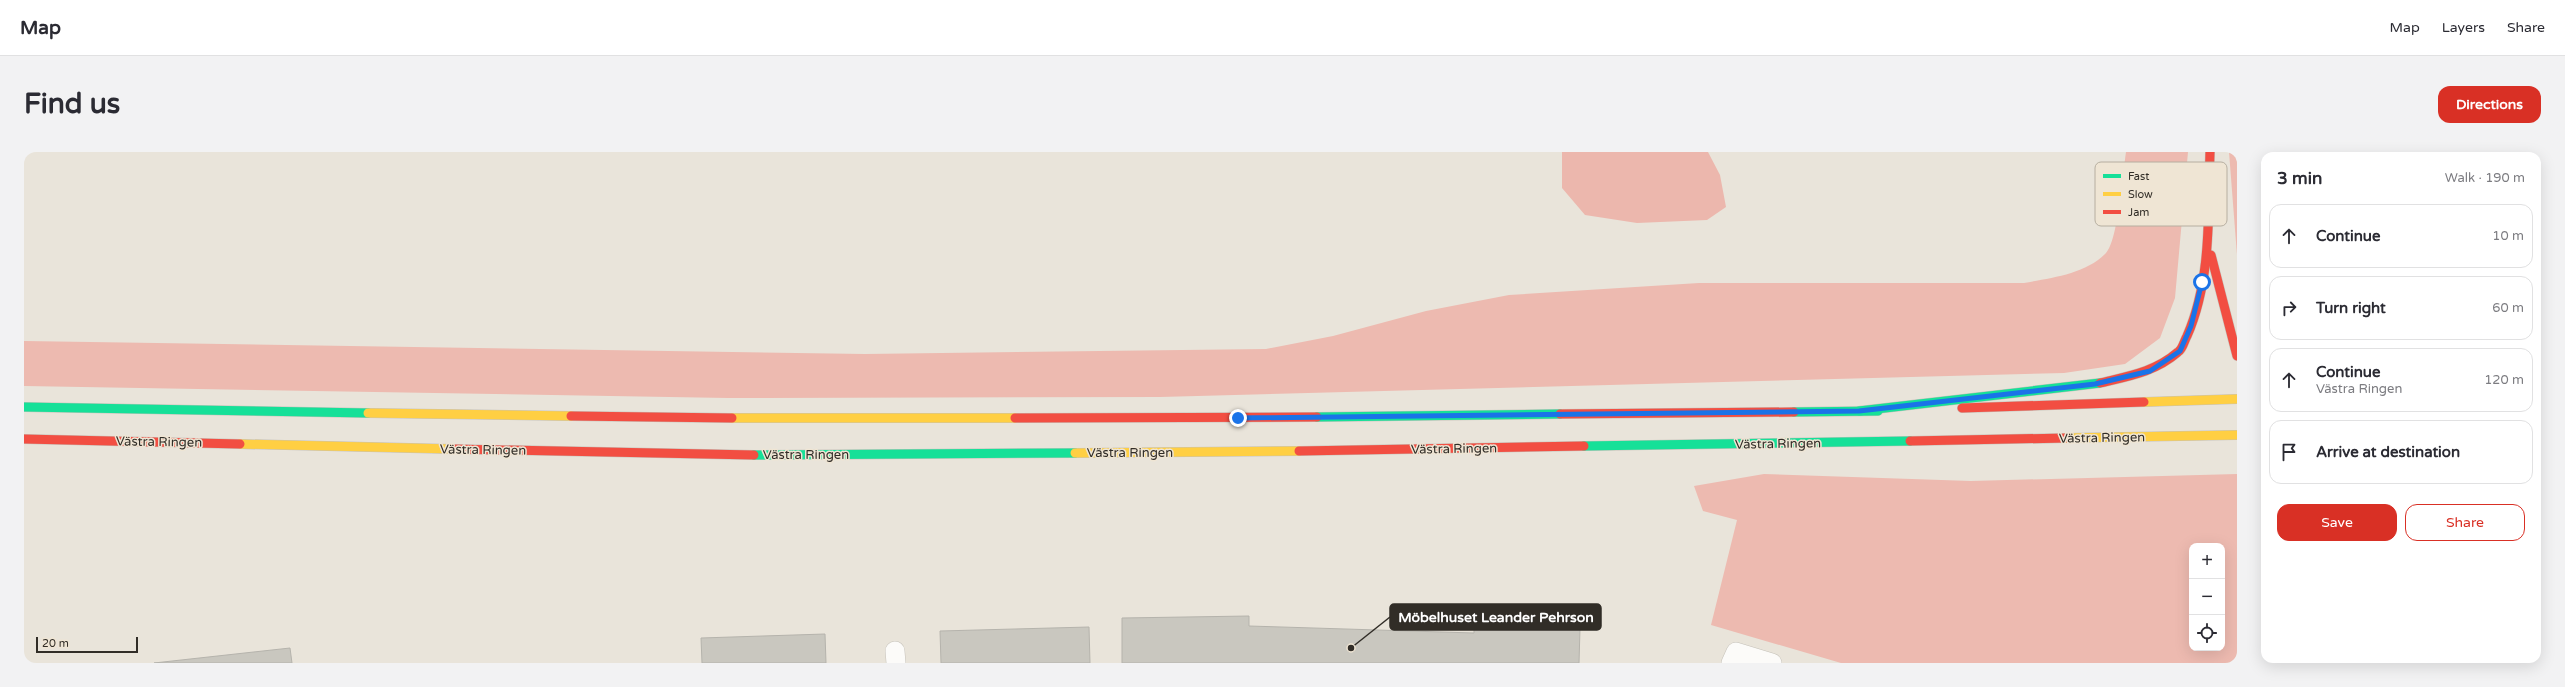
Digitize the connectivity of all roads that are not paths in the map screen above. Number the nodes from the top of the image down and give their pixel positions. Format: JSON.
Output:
{"nodes":[{"id":1,"x":2210,"y":152,"type":"edge"},
{"id":2,"x":2210,"y":162,"type":"edge"},
{"id":3,"x":2207,"y":226,"type":"edge"},
{"id":4,"x":2207,"y":240,"type":"junction"},
{"id":5,"x":2237,"y":356,"type":"edge"},
{"id":6,"x":2237,"y":399,"type":"edge"},
{"id":7,"x":24,"y":407,"type":"edge"},
{"id":8,"x":1859,"y":411,"type":"junction"},
{"id":9,"x":2237,"y":435,"type":"edge"},
{"id":10,"x":24,"y":439,"type":"edge"},
{"id":11,"x":1731,"y":663,"type":"edge"},
{"id":12,"x":1772,"y":663,"type":"edge"}],
"edges":[{"from":1,"to":2,"type":"main road"},
{"from":3,"to":4,"type":"main road"},
{"from":4,"to":5,"type":"main road"},
{"from":4,"to":8,"type":"main road"},
{"from":6,"to":8,"type":"main road"},
{"from":7,"to":8,"type":"main road"},
{"from":9,"to":10,"type":"main road","name":"Västra Ringen"},
{"from":11,"to":12,"type":"lane"}]}
